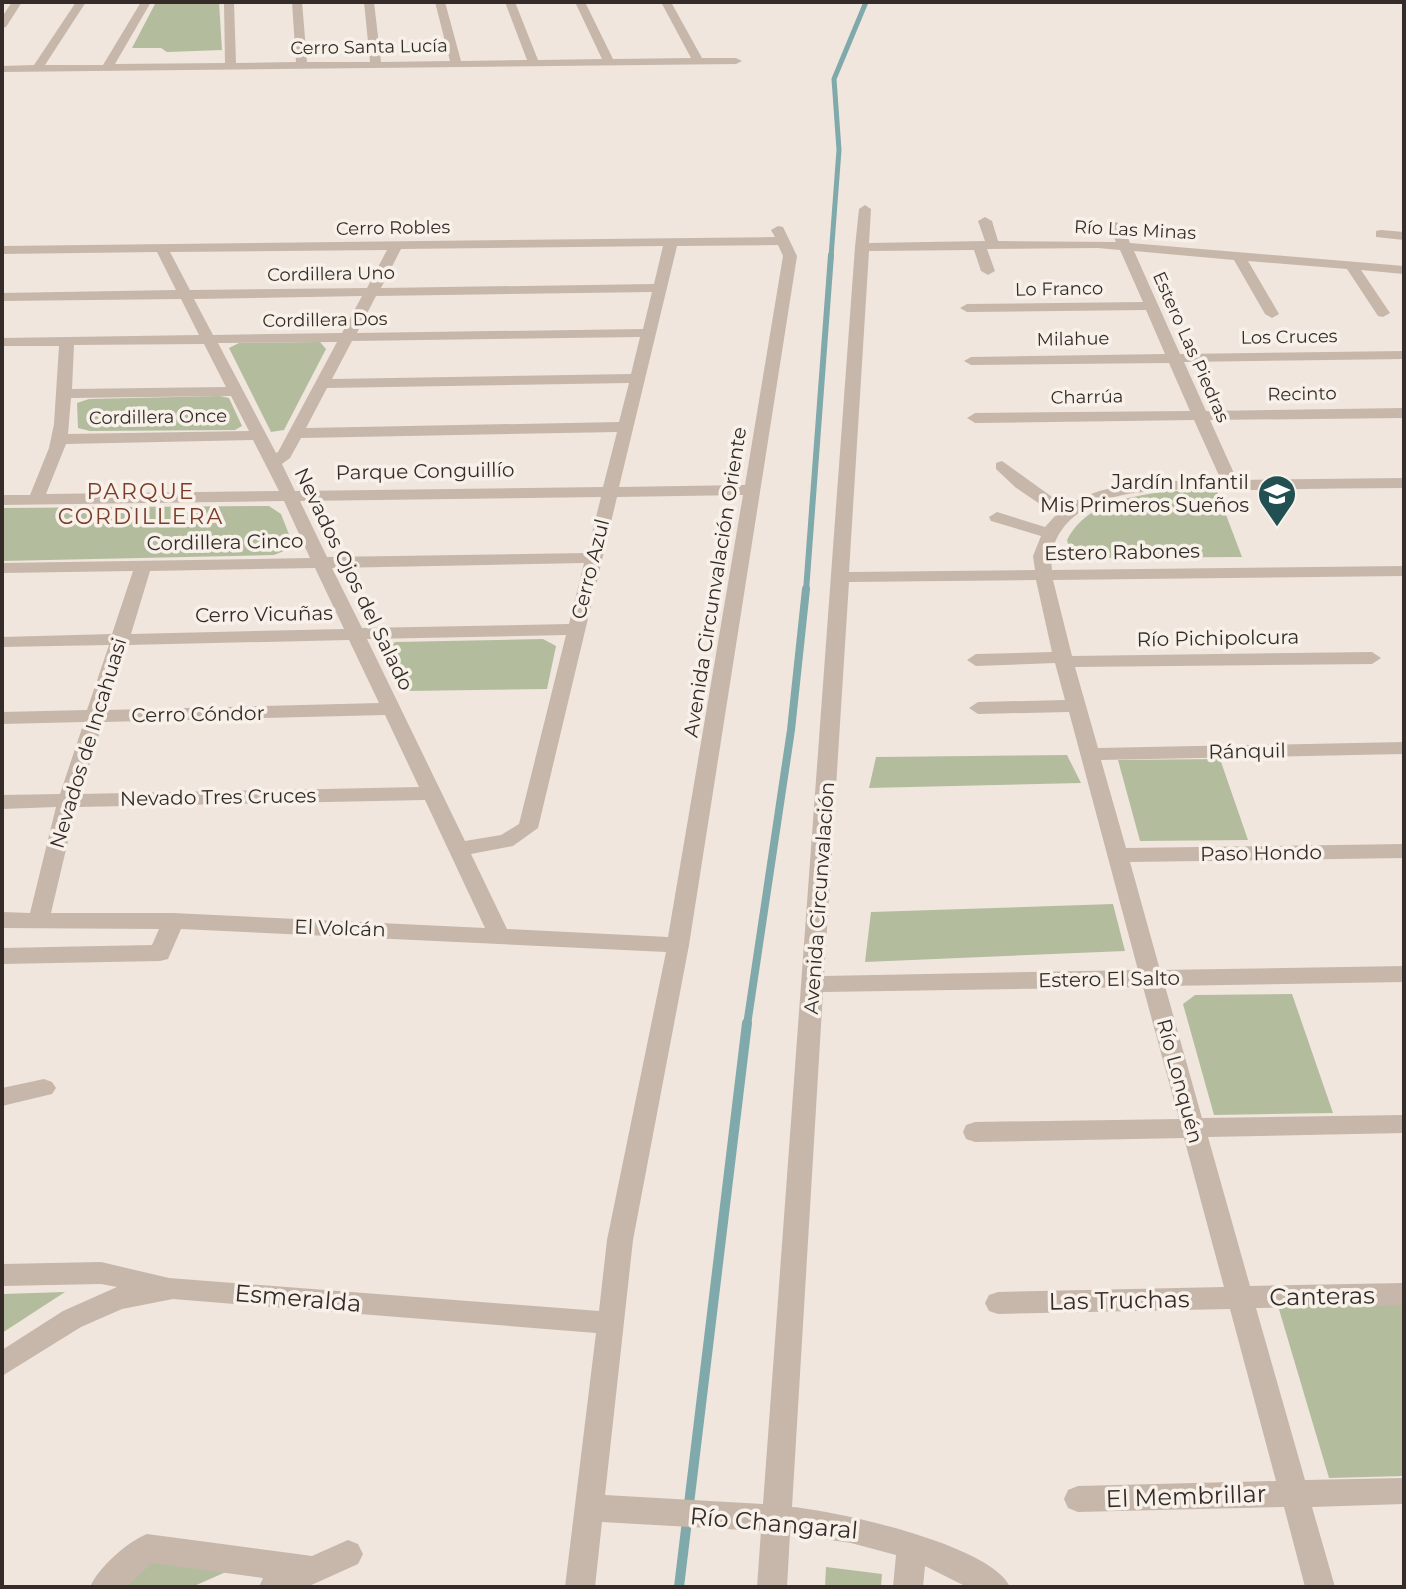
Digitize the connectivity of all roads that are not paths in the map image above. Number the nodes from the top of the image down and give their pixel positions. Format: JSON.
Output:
{"nodes":[{"id":1,"x":17,"y":2,"type":"edge"},
{"id":2,"x":81,"y":2,"type":"edge"},
{"id":3,"x":146,"y":2,"type":"edge"},
{"id":4,"x":229,"y":2,"type":"edge"},
{"id":5,"x":297,"y":2,"type":"edge"},
{"id":6,"x":369,"y":2,"type":"edge"},
{"id":7,"x":440,"y":2,"type":"edge"},
{"id":8,"x":510,"y":2,"type":"edge"},
{"id":9,"x":580,"y":2,"type":"edge"},
{"id":10,"x":666,"y":2,"type":"edge"},
{"id":11,"x":2,"y":25,"type":"edge"},
{"id":12,"x":698,"y":61,"type":"junction"},
{"id":13,"x":736,"y":61,"type":"dead end"},
{"id":14,"x":609,"y":62,"type":"junction"},
{"id":15,"x":534,"y":63,"type":"junction"},
{"id":16,"x":456,"y":64,"type":"junction"},
{"id":17,"x":376,"y":65,"type":"junction"},
{"id":18,"x":231,"y":66,"type":"junction"},
{"id":19,"x":302,"y":66,"type":"junction"},
{"id":20,"x":38,"y":68,"type":"junction"},
{"id":21,"x":107,"y":68,"type":"junction"},
{"id":22,"x":2,"y":69,"type":"edge"},
{"id":23,"x":865,"y":209,"type":"dead end"},
{"id":24,"x":985,"y":221,"type":"dead end"},
{"id":25,"x":1116,"y":226,"type":"dead end"},
{"id":26,"x":1381,"y":234,"type":"dead end"},
{"id":27,"x":781,"y":235,"type":"joint"},
{"id":28,"x":1404,"y":236,"type":"edge"},
{"id":29,"x":671,"y":242,"type":"junction"},
{"id":30,"x":986,"y":245,"type":"junction"},
{"id":31,"x":396,"y":246,"type":"junction"},
{"id":32,"x":1125,"y":246,"type":"junction"},
{"id":33,"x":862,"y":247,"type":"junction"},
{"id":34,"x":161,"y":248,"type":"junction"},
{"id":35,"x":2,"y":250,"type":"edge"},
{"id":36,"x":1239,"y":256,"type":"junction"},
{"id":37,"x":1351,"y":265,"type":"junction"},
{"id":38,"x":1404,"y":270,"type":"edge"},
{"id":39,"x":988,"y":271,"type":"dead end"},
{"id":40,"x":660,"y":288,"type":"junction"},
{"id":41,"x":371,"y":292,"type":"junction"},
{"id":42,"x":185,"y":294,"type":"junction"},
{"id":43,"x":2,"y":297,"type":"edge"},
{"id":44,"x":1151,"y":306,"type":"junction"},
{"id":45,"x":967,"y":308,"type":"dead end"},
{"id":46,"x":1383,"y":313,"type":"dead end"},
{"id":47,"x":1272,"y":314,"type":"dead end"},
{"id":48,"x":648,"y":333,"type":"junction"},
{"id":49,"x":347,"y":337,"type":"junction"},
{"id":50,"x":208,"y":339,"type":"junction"},
{"id":51,"x":67,"y":341,"type":"junction"},
{"id":52,"x":2,"y":342,"type":"edge"},
{"id":53,"x":1404,"y":355,"type":"edge"},
{"id":54,"x":1174,"y":358,"type":"junction"},
{"id":55,"x":971,"y":361,"type":"dead end"},
{"id":56,"x":637,"y":378,"type":"junction"},
{"id":57,"x":322,"y":384,"type":"junction"},
{"id":58,"x":235,"y":391,"type":"junction"},
{"id":59,"x":64,"y":394,"type":"junction"},
{"id":60,"x":1404,"y":413,"type":"edge"},
{"id":61,"x":1200,"y":416,"type":"junction"},
{"id":62,"x":975,"y":418,"type":"dead end"},
{"id":63,"x":625,"y":427,"type":"junction"},
{"id":64,"x":296,"y":433,"type":"junction"},
{"id":65,"x":258,"y":435,"type":"junction"},
{"id":66,"x":59,"y":439,"type":"junction"},
{"id":67,"x":273,"y":462,"type":"junction"},
{"id":68,"x":1002,"y":466,"type":"dead end"},
{"id":69,"x":1404,"y":483,"type":"edge"},
{"id":70,"x":1231,"y":485,"type":"junction"},
{"id":71,"x":609,"y":490,"type":"junction"},
{"id":72,"x":753,"y":490,"type":"junction"},
{"id":73,"x":289,"y":495,"type":"junction"},
{"id":74,"x":36,"y":499,"type":"junction"},
{"id":75,"x":2,"y":500,"type":"edge"},
{"id":76,"x":1065,"y":514,"type":"junction"},
{"id":77,"x":997,"y":517,"type":"dead end"},
{"id":78,"x":1047,"y":533,"type":"junction"},
{"id":79,"x":593,"y":558,"type":"junction"},
{"id":80,"x":321,"y":562,"type":"junction"},
{"id":81,"x":143,"y":567,"type":"junction"},
{"id":82,"x":2,"y":568,"type":"edge"},
{"id":83,"x":1404,"y":571,"type":"edge"},
{"id":84,"x":1040,"y":575,"type":"junction"},
{"id":85,"x":841,"y":577,"type":"junction"},
{"id":86,"x":576,"y":629,"type":"junction"},
{"id":87,"x":356,"y":634,"type":"junction"},
{"id":88,"x":120,"y":639,"type":"junction"},
{"id":89,"x":2,"y":642,"type":"edge"},
{"id":90,"x":1372,"y":658,"type":"dead end"},
{"id":91,"x":976,"y":660,"type":"dead end"},
{"id":92,"x":1064,"y":660,"type":"junction"},
{"id":93,"x":1076,"y":706,"type":"junction"},
{"id":94,"x":978,"y":708,"type":"dead end"},
{"id":95,"x":393,"y":709,"type":"junction"},
{"id":96,"x":95,"y":716,"type":"junction"},
{"id":97,"x":2,"y":718,"type":"edge"},
{"id":98,"x":1404,"y":748,"type":"edge"},
{"id":99,"x":1089,"y":754,"type":"junction"},
{"id":100,"x":434,"y":793,"type":"junction"},
{"id":101,"x":68,"y":800,"type":"junction"},
{"id":102,"x":2,"y":802,"type":"edge"},
{"id":103,"x":461,"y":849,"type":"junction"},
{"id":104,"x":1404,"y":851,"type":"edge"},
{"id":105,"x":1117,"y":855,"type":"junction"},
{"id":106,"x":2,"y":920,"type":"edge"},
{"id":107,"x":39,"y":920,"type":"junction"},
{"id":108,"x":173,"y":921,"type":"junction"},
{"id":109,"x":499,"y":934,"type":"junction"},
{"id":110,"x":678,"y":945,"type":"junction"},
{"id":111,"x":2,"y":956,"type":"edge"},
{"id":112,"x":1404,"y":974,"type":"edge"},
{"id":113,"x":1152,"y":979,"type":"junction"},
{"id":114,"x":814,"y":984,"type":"junction"},
{"id":115,"x":44,"y":1088,"type":"dead end"},
{"id":116,"x":2,"y":1097,"type":"edge"},
{"id":117,"x":1404,"y":1124,"type":"edge"},
{"id":118,"x":1193,"y":1128,"type":"junction"},
{"id":119,"x":975,"y":1132,"type":"dead end"},
{"id":120,"x":2,"y":1275,"type":"edge"},
{"id":121,"x":173,"y":1288,"type":"junction"},
{"id":122,"x":1404,"y":1294,"type":"edge"},
{"id":123,"x":1240,"y":1298,"type":"junction"},
{"id":124,"x":998,"y":1303,"type":"dead end"},
{"id":125,"x":611,"y":1323,"type":"junction"},
{"id":126,"x":2,"y":1364,"type":"edge"},
{"id":127,"x":1404,"y":1491,"type":"edge"},
{"id":128,"x":1294,"y":1494,"type":"junction"},
{"id":129,"x":1078,"y":1499,"type":"dead end"},
{"id":130,"x":589,"y":1508,"type":"junction"},
{"id":131,"x":777,"y":1520,"type":"junction"},
{"id":132,"x":912,"y":1545,"type":"junction"},
{"id":133,"x":348,"y":1554,"type":"dead end"},
{"id":134,"x":313,"y":1570,"type":"junction"},
{"id":135,"x":105,"y":1587,"type":"edge"},
{"id":136,"x":274,"y":1587,"type":"edge"},
{"id":137,"x":580,"y":1587,"type":"edge"},
{"id":138,"x":772,"y":1587,"type":"edge"},
{"id":139,"x":908,"y":1587,"type":"edge"},
{"id":140,"x":995,"y":1587,"type":"edge"},
{"id":141,"x":1320,"y":1587,"type":"edge"}],
"edges":[{"from":1,"to":11,"type":"street"},
{"from":2,"to":20,"type":"street"},
{"from":3,"to":21,"type":"street"},
{"from":4,"to":18,"type":"street"},
{"from":5,"to":19,"type":"street"},
{"from":6,"to":17,"type":"street"},
{"from":7,"to":16,"type":"street"},
{"from":8,"to":15,"type":"street"},
{"from":9,"to":14,"type":"street"},
{"from":10,"to":12,"type":"street"},
{"from":12,"to":13,"type":"street","name":"Cerro Santa Lucía"},
{"from":12,"to":14,"type":"street","name":"Cerro Santa Lucía"},
{"from":14,"to":15,"type":"street","name":"Cerro Santa Lucía"},
{"from":15,"to":16,"type":"street","name":"Cerro Santa Lucía"},
{"from":16,"to":17,"type":"street","name":"Cerro Santa Lucía"},
{"from":17,"to":19,"type":"street","name":"Cerro Santa Lucía"},
{"from":18,"to":19,"type":"street","name":"Cerro Santa Lucía"},
{"from":18,"to":21,"type":"street","name":"Cerro Santa Lucía"},
{"from":20,"to":21,"type":"street","name":"Cerro Santa Lucía"},
{"from":20,"to":22,"type":"street","name":"Cerro Santa Lucía"},
{"from":23,"to":33,"type":"street","name":"Avenida Circunvalación"},
{"from":24,"to":30,"type":"street"},
{"from":25,"to":32,"type":"street","name":"Estero Las Piedras"},
{"from":26,"to":28,"type":"street"},
{"from":27,"to":29,"type":"street","name":"Cerro Robles"},
{"from":27,"to":72,"type":"street","name":"Avenida Circunvalación Oriente"},
{"from":29,"to":31,"type":"street","name":"Cerro Robles"},
{"from":29,"to":40,"type":"street","name":"Cerro Azul"},
{"from":30,"to":32,"type":"street","name":"Río Las Minas"},
{"from":30,"to":33,"type":"street","name":"Río Las Minas"},
{"from":30,"to":39,"type":"street"},
{"from":31,"to":34,"type":"street","name":"Cerro Robles"},
{"from":31,"to":41,"type":"street"},
{"from":32,"to":36,"type":"street","name":"Río Las Minas"},
{"from":32,"to":44,"type":"street","name":"Estero Las Piedras"},
{"from":33,"to":85,"type":"street","name":"Avenida Circunvalación"},
{"from":34,"to":35,"type":"street","name":"Cerro Robles"},
{"from":34,"to":42,"type":"street","name":"Nevados Ojos del Salado"},
{"from":36,"to":37,"type":"street","name":"Río Las Minas"},
{"from":36,"to":47,"type":"street"},
{"from":37,"to":38,"type":"street","name":"Río Las Minas"},
{"from":37,"to":46,"type":"street"},
{"from":40,"to":41,"type":"street","name":"Cordillera Uno"},
{"from":40,"to":48,"type":"street","name":"Cerro Azul"},
{"from":41,"to":42,"type":"street","name":"Cordillera Uno"},
{"from":41,"to":49,"type":"street"},
{"from":42,"to":43,"type":"street","name":"Cordillera Uno"},
{"from":42,"to":50,"type":"street","name":"Nevados Ojos del Salado"},
{"from":44,"to":45,"type":"street","name":"Lo Franco"},
{"from":44,"to":54,"type":"street","name":"Estero Las Piedras"},
{"from":48,"to":49,"type":"street","name":"Cordillera Dos"},
{"from":48,"to":56,"type":"street","name":"Cerro Azul"},
{"from":49,"to":50,"type":"street","name":"Cordillera Dos"},
{"from":49,"to":57,"type":"street"},
{"from":50,"to":51,"type":"street","name":"Cordillera Dos"},
{"from":50,"to":58,"type":"street","name":"Nevados Ojos del Salado"},
{"from":51,"to":52,"type":"street","name":"Cordillera Dos"},
{"from":51,"to":59,"type":"street"},
{"from":53,"to":54,"type":"street","name":"Los Cruces"},
{"from":54,"to":55,"type":"street","name":"Milahue"},
{"from":54,"to":61,"type":"street","name":"Estero Las Piedras"},
{"from":56,"to":57,"type":"street"},
{"from":56,"to":63,"type":"street","name":"Cerro Azul"},
{"from":57,"to":64,"type":"street"},
{"from":58,"to":59,"type":"street"},
{"from":58,"to":65,"type":"street","name":"Nevados Ojos del Salado"},
{"from":59,"to":66,"type":"street"},
{"from":60,"to":61,"type":"street","name":"Recinto"},
{"from":61,"to":62,"type":"street","name":"Charrúa"},
{"from":61,"to":70,"type":"street","name":"Estero Las Piedras"},
{"from":63,"to":64,"type":"street"},
{"from":63,"to":71,"type":"street","name":"Cerro Azul"},
{"from":64,"to":67,"type":"street"},
{"from":65,"to":66,"type":"street","name":"Cordillera Once"},
{"from":65,"to":67,"type":"street","name":"Nevados Ojos del Salado"},
{"from":66,"to":74,"type":"street"},
{"from":67,"to":73,"type":"street","name":"Nevados Ojos del Salado"},
{"from":68,"to":76,"type":"street"},
{"from":69,"to":70,"type":"street"},
{"from":70,"to":76,"type":"street"},
{"from":71,"to":72,"type":"street","name":"Parque Conguillío"},
{"from":71,"to":73,"type":"street","name":"Parque Conguillío"},
{"from":71,"to":79,"type":"street","name":"Cerro Azul"},
{"from":72,"to":110,"type":"street","name":"Avenida Circunvalación Oriente"},
{"from":73,"to":74,"type":"street","name":"Parque Conguillío"},
{"from":73,"to":80,"type":"street","name":"Nevados Ojos del Salado"},
{"from":74,"to":75,"type":"street","name":"Parque Conguillío"},
{"from":76,"to":78,"type":"street"},
{"from":77,"to":78,"type":"street"},
{"from":78,"to":84,"type":"street"},
{"from":79,"to":80,"type":"street","name":"Cordillera Cinco"},
{"from":79,"to":86,"type":"street","name":"Cerro Azul"},
{"from":80,"to":81,"type":"street","name":"Cordillera Cinco"},
{"from":80,"to":87,"type":"street","name":"Nevados Ojos del Salado"},
{"from":81,"to":82,"type":"street","name":"Cordillera Cinco"},
{"from":81,"to":88,"type":"street","name":"Nevados de Incahuasi"},
{"from":83,"to":84,"type":"street","name":"Estero Rabones"},
{"from":84,"to":85,"type":"street","name":"Estero Rabones"},
{"from":84,"to":92,"type":"street","name":"Río Lonquén"},
{"from":85,"to":114,"type":"street","name":"Avenida Circunvalación"},
{"from":86,"to":87,"type":"street","name":"Cerro Vicuñas"},
{"from":86,"to":103,"type":"street","name":"Cerro Azul"},
{"from":87,"to":88,"type":"street","name":"Cerro Vicuñas"},
{"from":87,"to":95,"type":"street","name":"Nevados Ojos del Salado"},
{"from":88,"to":89,"type":"street","name":"Cerro Vicuñas"},
{"from":88,"to":96,"type":"street","name":"Nevados de Incahuasi"},
{"from":90,"to":92,"type":"street","name":"Río Pichipolcura"},
{"from":91,"to":92,"type":"street","name":"Río Pichipolcura"},
{"from":92,"to":93,"type":"street","name":"Río Lonquén"},
{"from":93,"to":94,"type":"street"},
{"from":93,"to":99,"type":"street","name":"Río Lonquén"},
{"from":95,"to":96,"type":"street","name":"Cerro Cóndor"},
{"from":95,"to":100,"type":"street","name":"Nevados Ojos del Salado"},
{"from":96,"to":97,"type":"street","name":"Cerro Cóndor"},
{"from":96,"to":101,"type":"street","name":"Nevados de Incahuasi"},
{"from":98,"to":99,"type":"street","name":"Ránquil"},
{"from":99,"to":105,"type":"street","name":"Río Lonquén"},
{"from":100,"to":101,"type":"street","name":"Nevado Tres Cruces"},
{"from":100,"to":103,"type":"street","name":"Nevados Ojos del Salado"},
{"from":101,"to":102,"type":"street","name":"Nevado Tres Cruces"},
{"from":101,"to":107,"type":"street","name":"Nevados de Incahuasi"},
{"from":103,"to":109,"type":"street","name":"Nevados Ojos del Salado"},
{"from":104,"to":105,"type":"street","name":"Paso Hondo"},
{"from":105,"to":113,"type":"street","name":"Río Lonquén"},
{"from":106,"to":107,"type":"street","name":"El Volcán"},
{"from":107,"to":108,"type":"street","name":"El Volcán"},
{"from":108,"to":109,"type":"street","name":"El Volcán"},
{"from":108,"to":111,"type":"street"},
{"from":109,"to":110,"type":"street","name":"El Volcán"},
{"from":110,"to":125,"type":"street"},
{"from":112,"to":113,"type":"street","name":"Estero El Salto"},
{"from":113,"to":114,"type":"street","name":"Estero El Salto"},
{"from":113,"to":118,"type":"street","name":"Río Lonquén"},
{"from":114,"to":131,"type":"street","name":"Avenida Circunvalación"},
{"from":115,"to":116,"type":"street"},
{"from":117,"to":118,"type":"street"},
{"from":118,"to":119,"type":"street"},
{"from":118,"to":123,"type":"street","name":"Río Lonquén"},
{"from":120,"to":121,"type":"street"},
{"from":121,"to":125,"type":"street","name":"Esmeralda"},
{"from":121,"to":126,"type":"street","name":"Esmeralda"},
{"from":122,"to":123,"type":"street","name":"Canteras"},
{"from":123,"to":124,"type":"street","name":"Las Truchas"},
{"from":123,"to":128,"type":"street","name":"Río Lonquén"},
{"from":125,"to":130,"type":"street"},
{"from":127,"to":128,"type":"street","name":"El Membrillar"},
{"from":128,"to":129,"type":"street","name":"El Membrillar"},
{"from":128,"to":141,"type":"street","name":"Río Lonquén"},
{"from":130,"to":131,"type":"street","name":"Río Changaral"},
{"from":130,"to":137,"type":"street"},
{"from":131,"to":132,"type":"street","name":"Río Changaral"},
{"from":131,"to":138,"type":"street","name":"Avenida Circunvalación"},
{"from":132,"to":139,"type":"street"},
{"from":132,"to":140,"type":"street","name":"Río Changaral"},
{"from":133,"to":134,"type":"street"},
{"from":134,"to":135,"type":"street"},
{"from":134,"to":136,"type":"street"}]}
